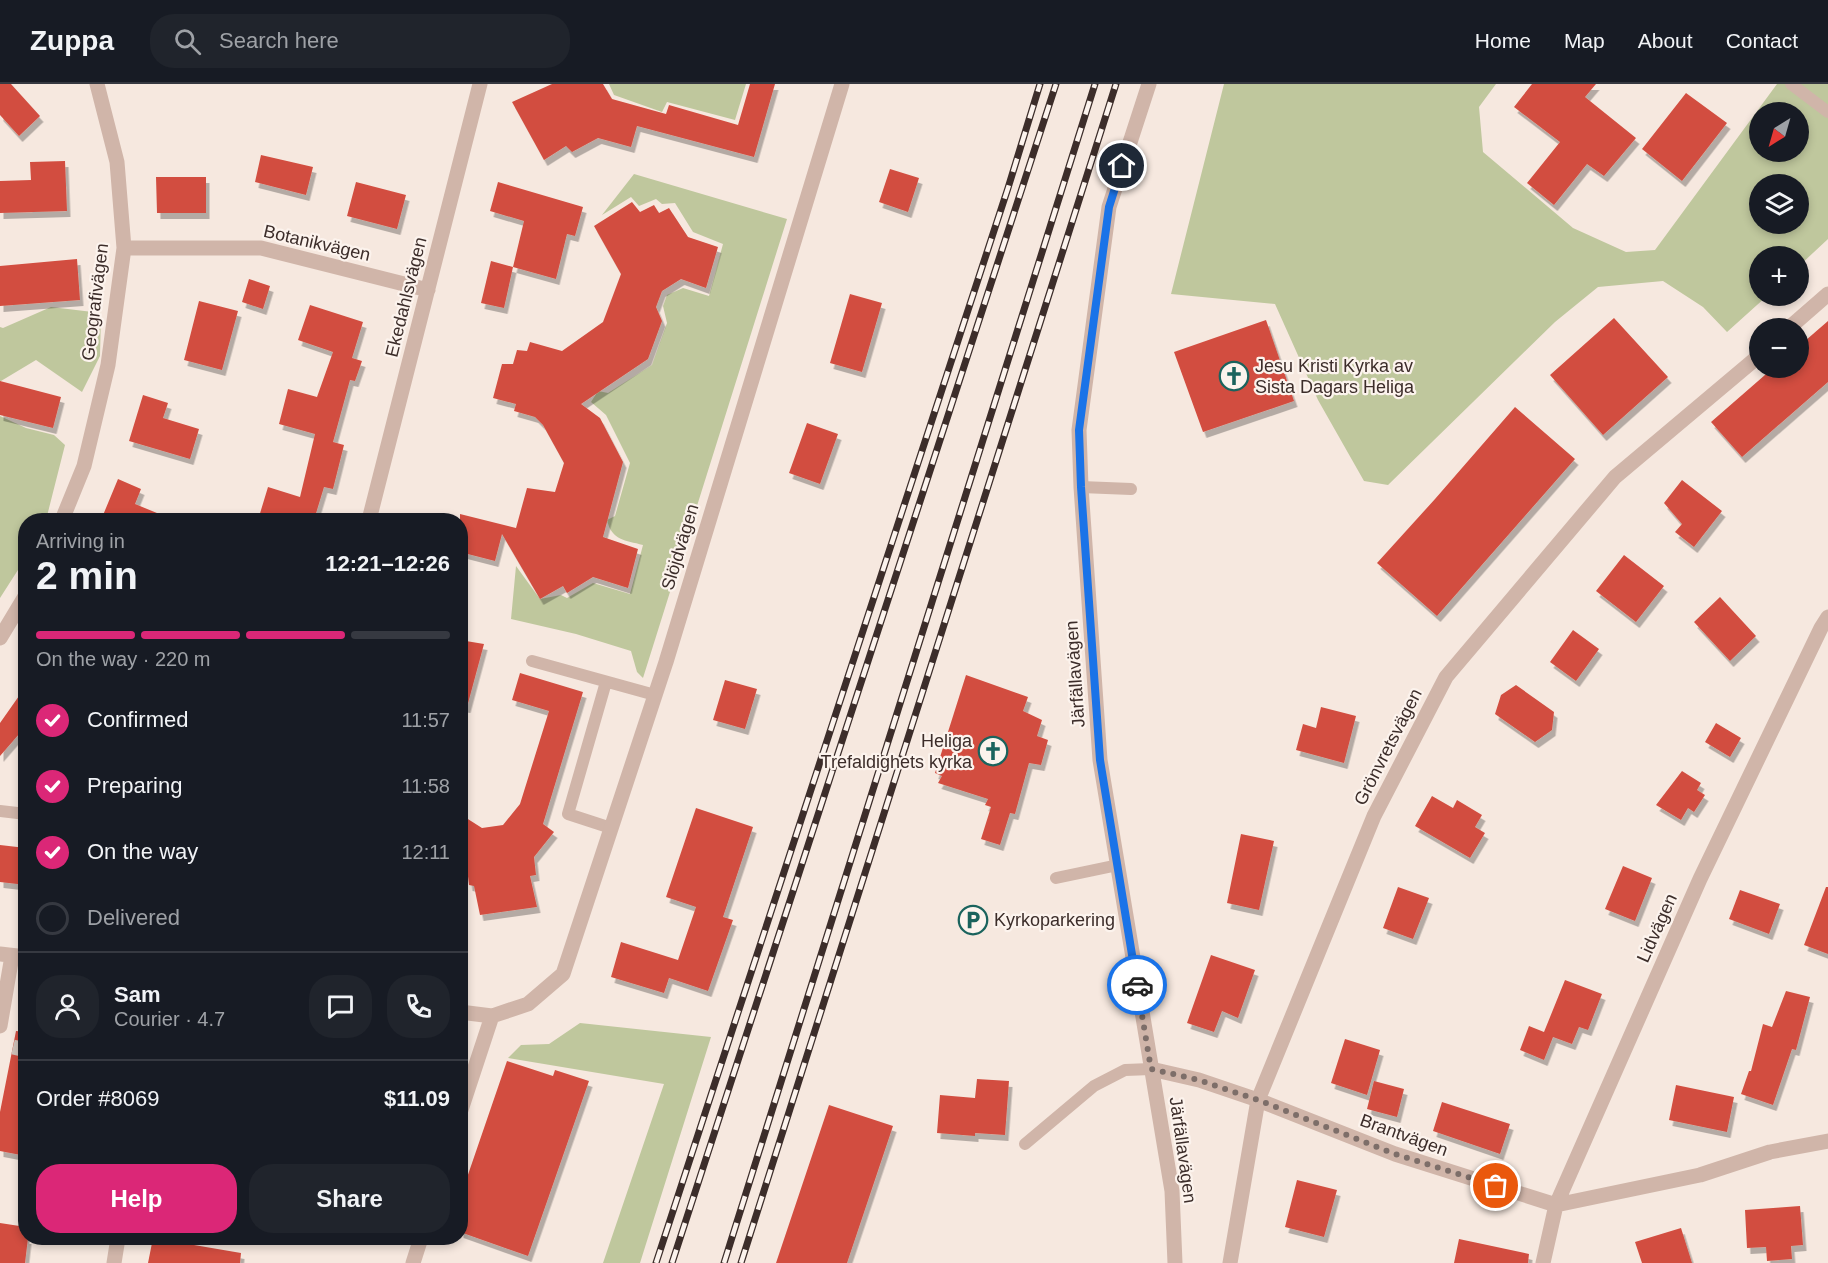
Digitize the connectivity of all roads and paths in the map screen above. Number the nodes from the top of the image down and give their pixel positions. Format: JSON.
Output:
{"nodes":[{"id":1,"x":98,"y":84,"type":"edge"},
{"id":2,"x":480,"y":84,"type":"edge"},
{"id":3,"x":842,"y":84,"type":"edge"},
{"id":4,"x":1149,"y":84,"type":"edge"},
{"id":5,"x":1791,"y":84,"type":"edge"},
{"id":6,"x":1828,"y":112,"type":"edge"},
{"id":7,"x":124,"y":248,"type":"junction"},
{"id":8,"x":428,"y":290,"type":"junction"},
{"id":9,"x":1828,"y":294,"type":"edge"},
{"id":10,"x":1800,"y":318,"type":"edge"},
{"id":11,"x":1749,"y":363,"type":"edge"},
{"id":12,"x":1081,"y":487,"type":"junction"},
{"id":13,"x":1131,"y":489,"type":"dead end"},
{"id":14,"x":65,"y":513,"type":"edge"},
{"id":15,"x":371,"y":513,"type":"edge"},
{"id":16,"x":18,"y":608,"type":"edge"},
{"id":17,"x":1828,"y":617,"type":"edge"},
{"id":18,"x":0,"y":638,"type":"edge"},
{"id":19,"x":532,"y":661,"type":"dead end"},
{"id":20,"x":606,"y":682,"type":"junction"},
{"id":21,"x":655,"y":695,"type":"junction"},
{"id":22,"x":0,"y":811,"type":"edge"},
{"id":23,"x":18,"y":813,"type":"edge"},
{"id":24,"x":611,"y":828,"type":"junction"},
{"id":25,"x":1118,"y":865,"type":"junction"},
{"id":26,"x":1056,"y":878,"type":"dead end"},
{"id":27,"x":13,"y":956,"type":"edge"},
{"id":28,"x":468,"y":1012,"type":"edge"},
{"id":29,"x":492,"y":1016,"type":"junction"},
{"id":30,"x":0,"y":1026,"type":"edge"},
{"id":31,"x":1151,"y":1069,"type":"junction"},
{"id":32,"x":468,"y":1089,"type":"edge"},
{"id":33,"x":1258,"y":1100,"type":"junction"},
{"id":34,"x":1828,"y":1141,"type":"edge"},
{"id":35,"x":1025,"y":1144,"type":"dead end"},
{"id":36,"x":1556,"y":1205,"type":"junction"},
{"id":37,"x":117,"y":1245,"type":"edge"},
{"id":38,"x":419,"y":1245,"type":"edge"},
{"id":39,"x":114,"y":1263,"type":"edge"},
{"id":40,"x":413,"y":1263,"type":"edge"},
{"id":41,"x":1175,"y":1263,"type":"edge"},
{"id":42,"x":1230,"y":1263,"type":"edge"},
{"id":43,"x":1543,"y":1263,"type":"edge"}],
"edges":[{"from":1,"to":7,"type":"street","name":"Geografivägen"},
{"from":2,"to":8,"type":"street","name":"Ekedahlsvägen"},
{"from":3,"to":21,"type":"street","name":"Slöjdvägen"},
{"from":4,"to":12,"type":"street","name":"Järfällavägen"},
{"from":5,"to":6,"type":"lane"},
{"from":7,"to":8,"type":"street","name":"Botanikvägen"},
{"from":7,"to":14,"type":"street","name":"Geografivägen"},
{"from":8,"to":15,"type":"street","name":"Ekedahlsvägen"},
{"from":9,"to":10,"type":"street"},
{"from":11,"to":33,"type":"street","name":"Grönvretsvägen"},
{"from":12,"to":13,"type":"lane"},
{"from":12,"to":25,"type":"street","name":"Järfällavägen"},
{"from":16,"to":18,"type":"street"},
{"from":17,"to":36,"type":"street","name":"Lidvägen"},
{"from":19,"to":20,"type":"lane"},
{"from":20,"to":21,"type":"lane"},
{"from":20,"to":24,"type":"lane"},
{"from":21,"to":24,"type":"street","name":"Slöjdvägen"},
{"from":22,"to":23,"type":"lane"},
{"from":24,"to":29,"type":"street","name":"Slöjdvägen"},
{"from":25,"to":26,"type":"lane"},
{"from":25,"to":31,"type":"street","name":"Järfällavägen"},
{"from":27,"to":30,"type":"street"},
{"from":28,"to":29,"type":"street"},
{"from":29,"to":32,"type":"street"},
{"from":31,"to":33,"type":"street","name":"Brantvägen"},
{"from":31,"to":35,"type":"lane","name":"Brantvägen"},
{"from":31,"to":41,"type":"street","name":"Järfällavägen"},
{"from":33,"to":36,"type":"street","name":"Brantvägen"},
{"from":33,"to":42,"type":"street","name":"Grönvretsvägen"},
{"from":34,"to":36,"type":"street","name":"Brantvägen"},
{"from":36,"to":43,"type":"street","name":"Lidvägen"},
{"from":37,"to":39,"type":"street"},
{"from":38,"to":40,"type":"street"}]}
